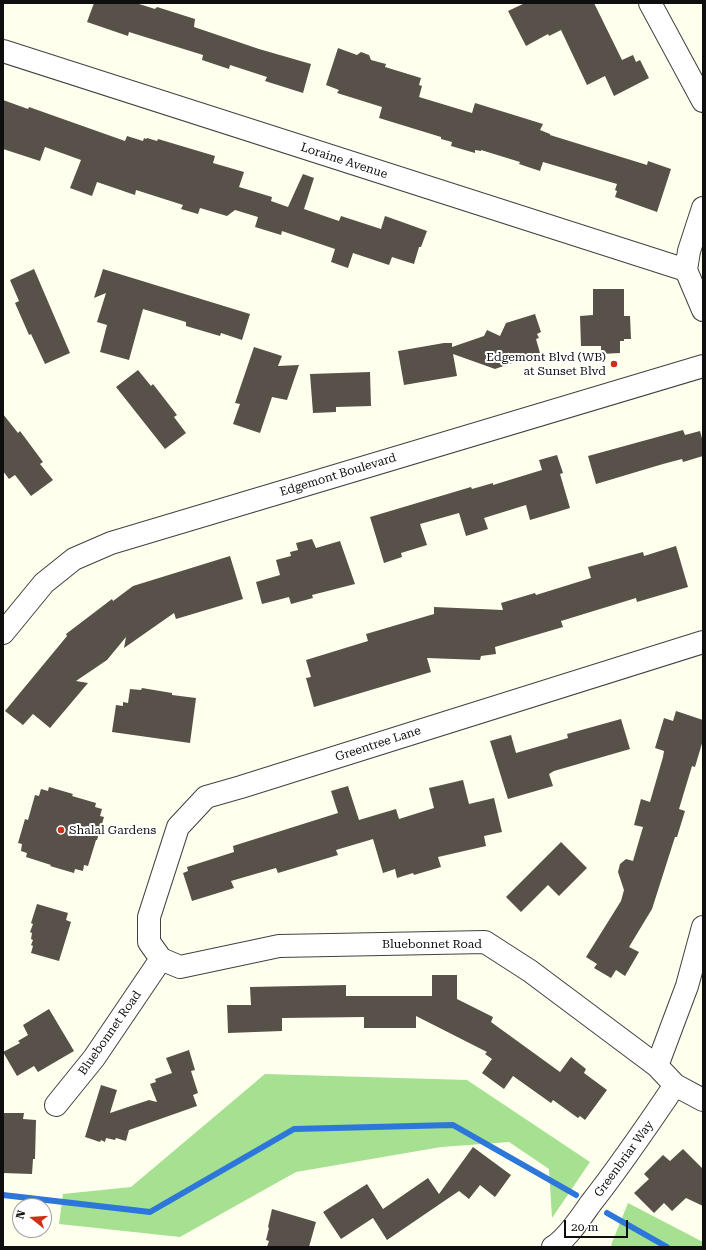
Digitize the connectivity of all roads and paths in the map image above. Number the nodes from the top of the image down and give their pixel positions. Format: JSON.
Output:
{"nodes":[{"id":1,"x":650,"y":3,"type":"edge"},
{"id":2,"x":3,"y":51,"type":"edge"},
{"id":3,"x":703,"y":101,"type":"edge"},
{"id":4,"x":703,"y":208,"type":"edge"},
{"id":5,"x":686,"y":270,"type":"junction"},
{"id":6,"x":703,"y":310,"type":"edge"},
{"id":7,"x":703,"y":366,"type":"edge"},
{"id":8,"x":3,"y":633,"type":"edge"},
{"id":9,"x":703,"y":642,"type":"edge"},
{"id":10,"x":703,"y":927,"type":"edge"},
{"id":11,"x":155,"y":951,"type":"junction"},
{"id":12,"x":657,"y":1066,"type":"junction"},
{"id":13,"x":675,"y":1085,"type":"junction"},
{"id":14,"x":703,"y":1100,"type":"edge"},
{"id":15,"x":56,"y":1105,"type":"dead end"},
{"id":16,"x":553,"y":1247,"type":"edge"}],
"edges":[{"from":1,"to":3,"type":"street"},
{"from":2,"to":5,"type":"street","name":"Loraine Avenue"},
{"from":4,"to":5,"type":"street"},
{"from":5,"to":6,"type":"street"},
{"from":7,"to":8,"type":"street","name":"Edgemont Boulevard"},
{"from":9,"to":11,"type":"street","name":"Greentree Lane"},
{"from":10,"to":12,"type":"street"},
{"from":11,"to":12,"type":"street","name":"Bluebonnet Road"},
{"from":11,"to":15,"type":"street","name":"Bluebonnet Road"},
{"from":12,"to":13,"type":"street","name":"Bluebonnet Road"},
{"from":13,"to":14,"type":"street","name":"Bluebonnet Road"},
{"from":13,"to":16,"type":"street","name":"Greenbriar Way"}]}
